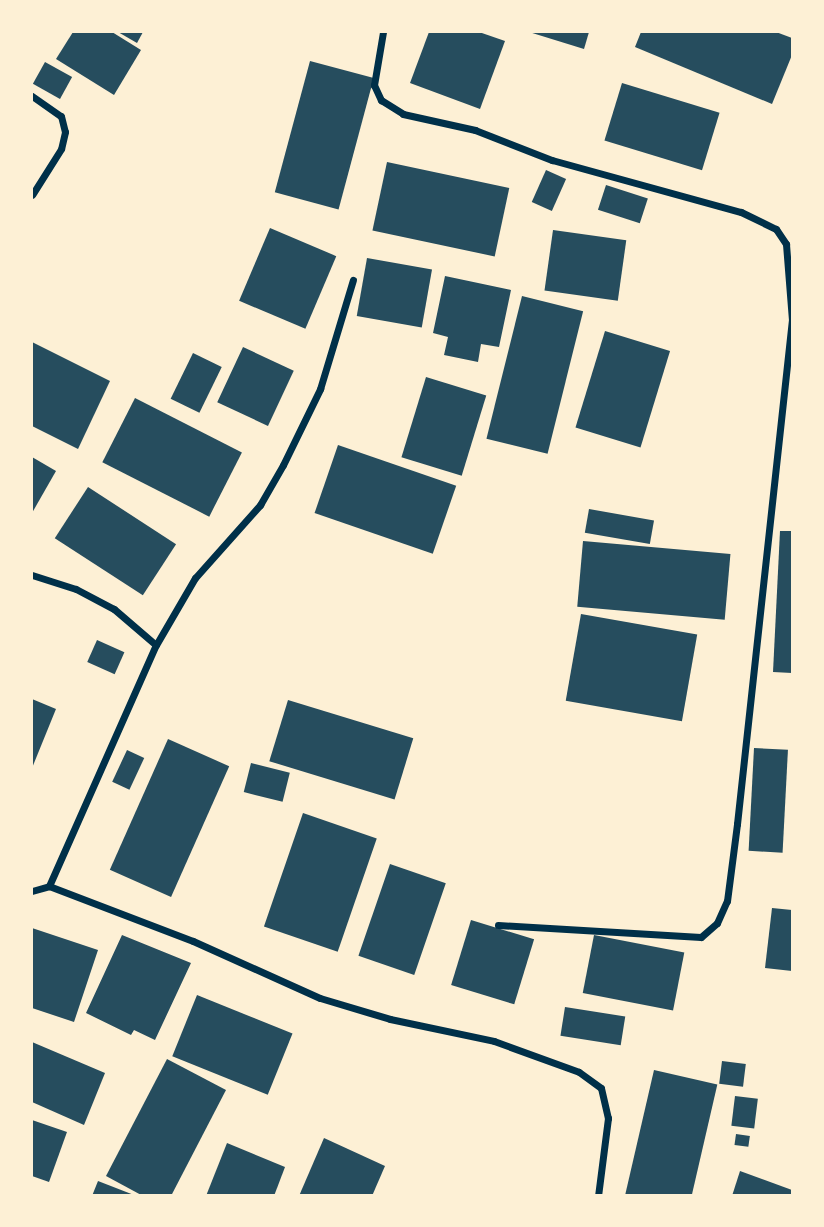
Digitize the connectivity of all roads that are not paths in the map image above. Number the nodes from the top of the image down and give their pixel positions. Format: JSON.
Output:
{"nodes":[{"id":1,"x":383,"y":32,"type":"edge"},
{"id":2,"x":32,"y":96,"type":"edge"},
{"id":3,"x":32,"y":195,"type":"edge"},
{"id":4,"x":353,"y":280,"type":"dead end"},
{"id":5,"x":792,"y":320,"type":"edge"},
{"id":6,"x":32,"y":575,"type":"edge"},
{"id":7,"x":156,"y":645,"type":"junction"},
{"id":8,"x":49,"y":886,"type":"junction"},
{"id":9,"x":32,"y":891,"type":"edge"},
{"id":10,"x":498,"y":925,"type":"dead end"},
{"id":11,"x":598,"y":1195,"type":"edge"}],
"edges":[{"from":1,"to":5,"type":"street"},
{"from":2,"to":3,"type":"street"},
{"from":4,"to":7,"type":"street"},
{"from":5,"to":10,"type":"street"},
{"from":6,"to":7,"type":"street"},
{"from":7,"to":8,"type":"street"},
{"from":8,"to":9,"type":"street"},
{"from":8,"to":11,"type":"street"}]}
